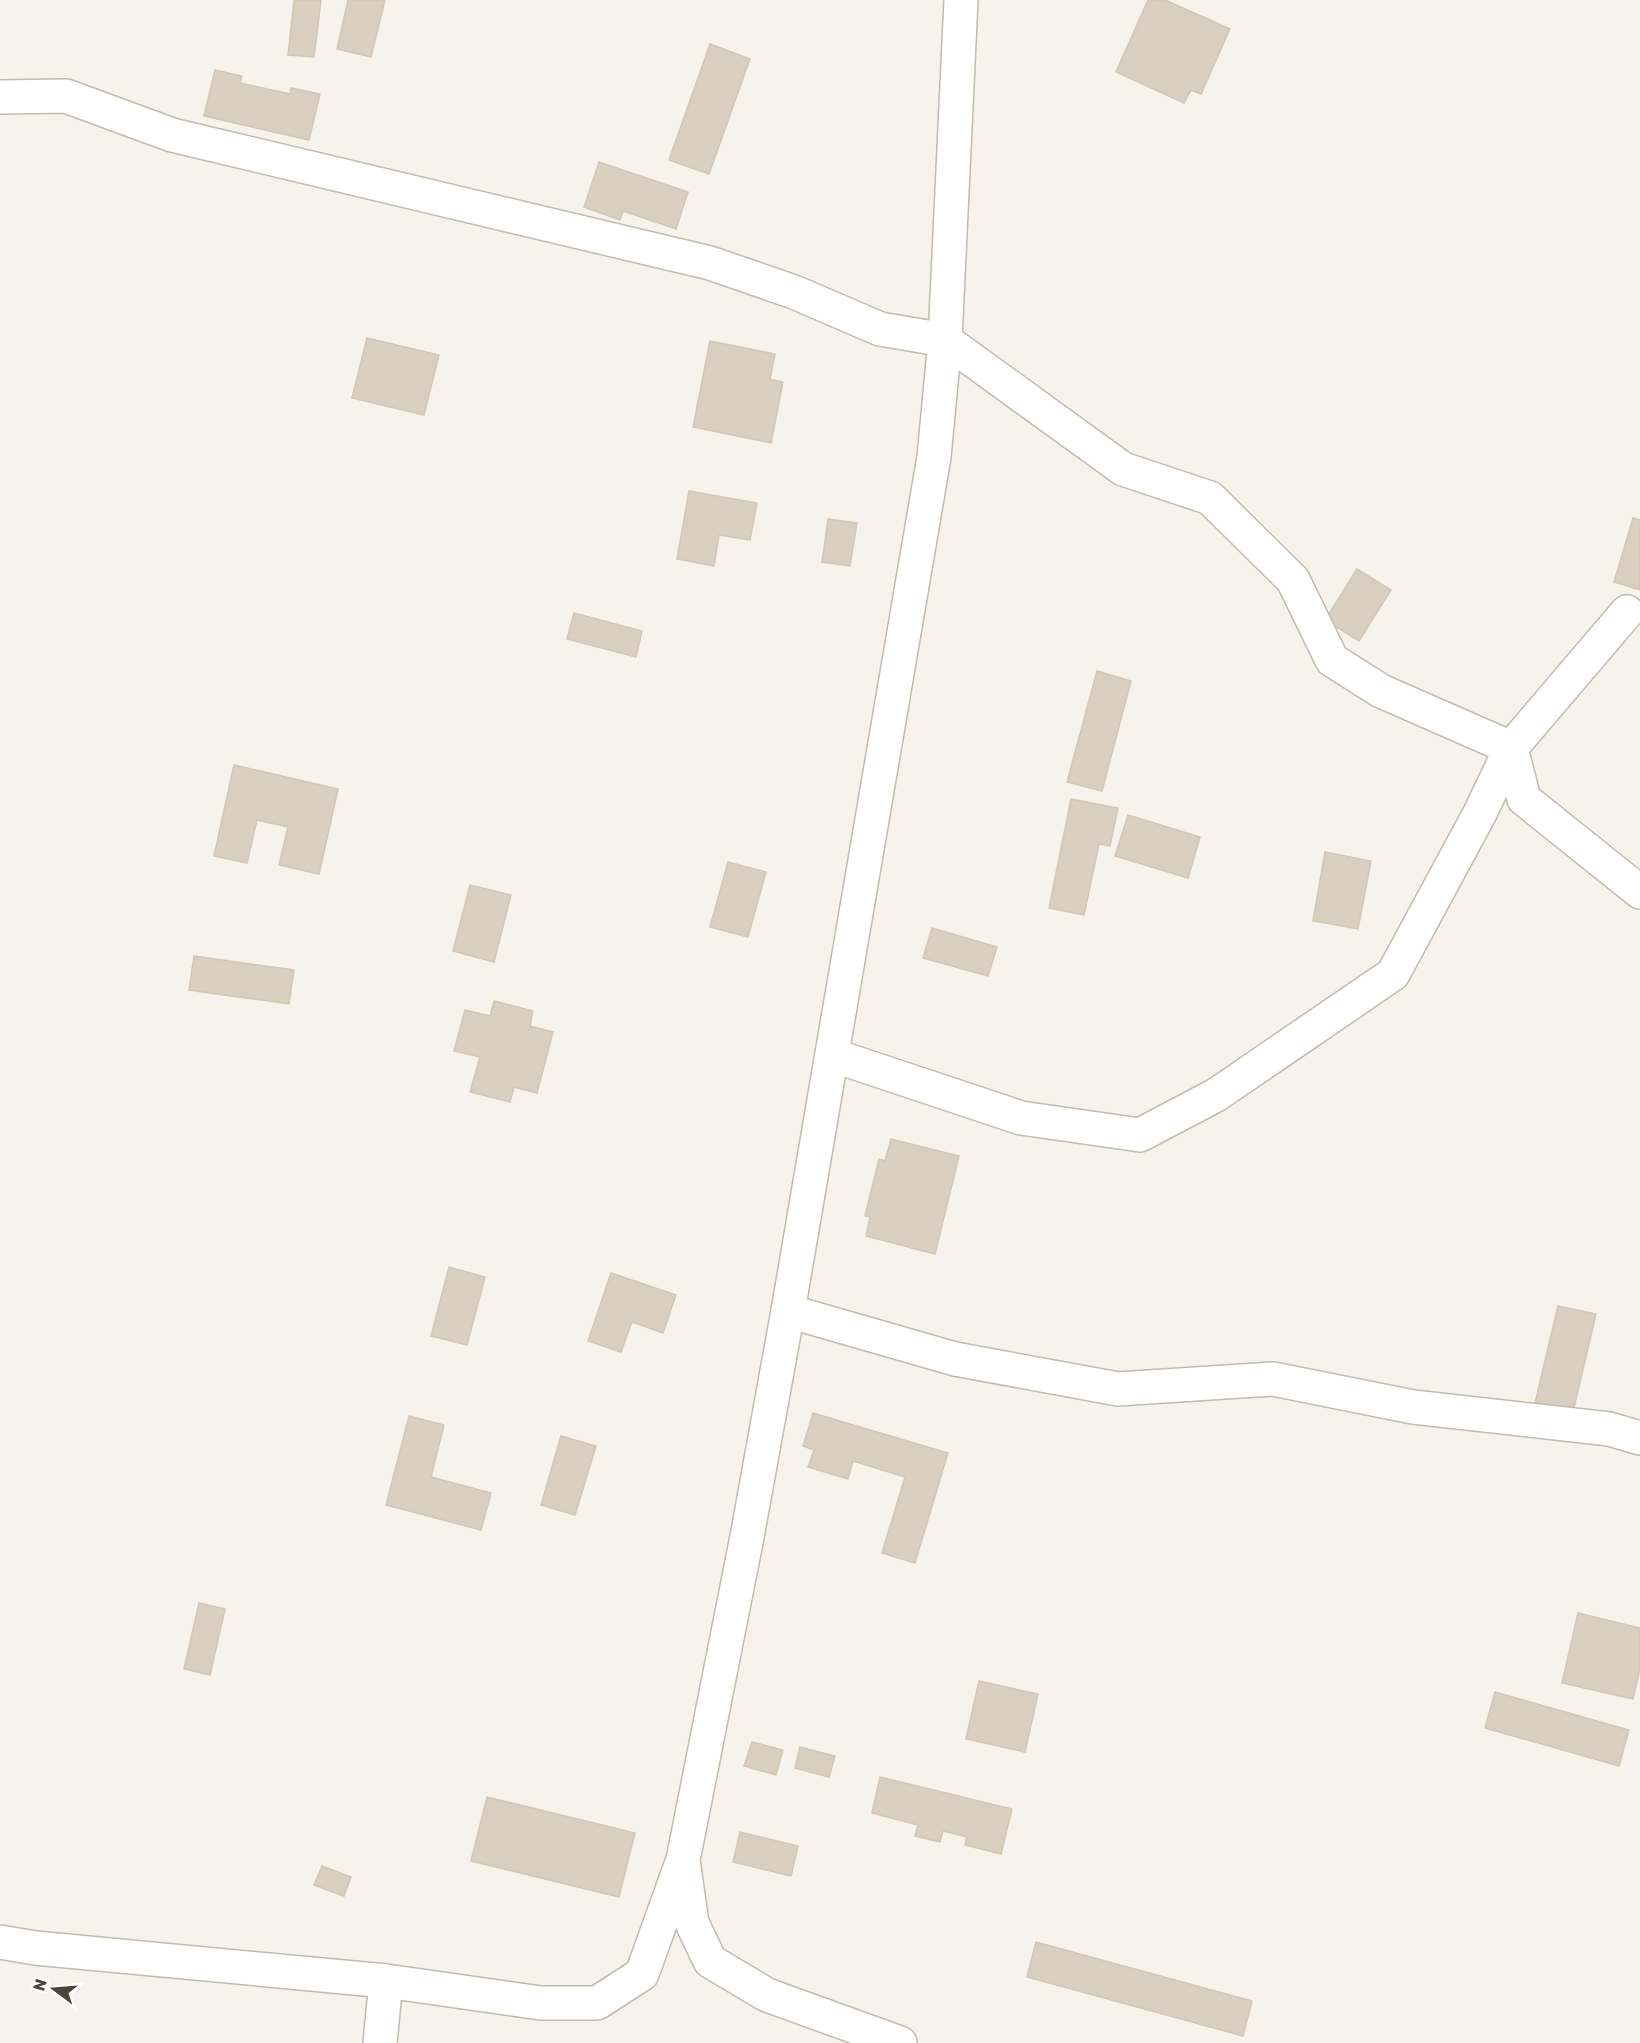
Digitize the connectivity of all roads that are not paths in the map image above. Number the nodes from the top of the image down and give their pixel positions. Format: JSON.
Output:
{"nodes":[{"id":1,"x":961,"y":0,"type":"edge"},
{"id":2,"x":0,"y":98,"type":"edge"},
{"id":3,"x":945,"y":340,"type":"junction"},
{"id":4,"x":1627,"y":612,"type":"dead end"},
{"id":5,"x":1511,"y":748,"type":"junction"},
{"id":6,"x":1640,"y":892,"type":"edge"},
{"id":7,"x":832,"y":1055,"type":"junction"},
{"id":8,"x":788,"y":1311,"type":"junction"},
{"id":9,"x":1640,"y":1438,"type":"edge"},
{"id":10,"x":683,"y":1860,"type":"junction"},
{"id":11,"x":0,"y":1942,"type":"edge"},
{"id":12,"x":386,"y":1981,"type":"junction"},
{"id":13,"x":380,"y":2043,"type":"edge"},
{"id":14,"x":900,"y":2043,"type":"edge"}],
"edges":[{"from":1,"to":3,"type":"street"},
{"from":2,"to":3,"type":"street"},
{"from":3,"to":5,"type":"street"},
{"from":3,"to":7,"type":"street"},
{"from":4,"to":5,"type":"street"},
{"from":5,"to":6,"type":"street"},
{"from":5,"to":7,"type":"street"},
{"from":7,"to":8,"type":"street"},
{"from":8,"to":9,"type":"street"},
{"from":8,"to":10,"type":"street"},
{"from":10,"to":12,"type":"street"},
{"from":10,"to":14,"type":"street"},
{"from":11,"to":12,"type":"street"},
{"from":12,"to":13,"type":"street"}]}
